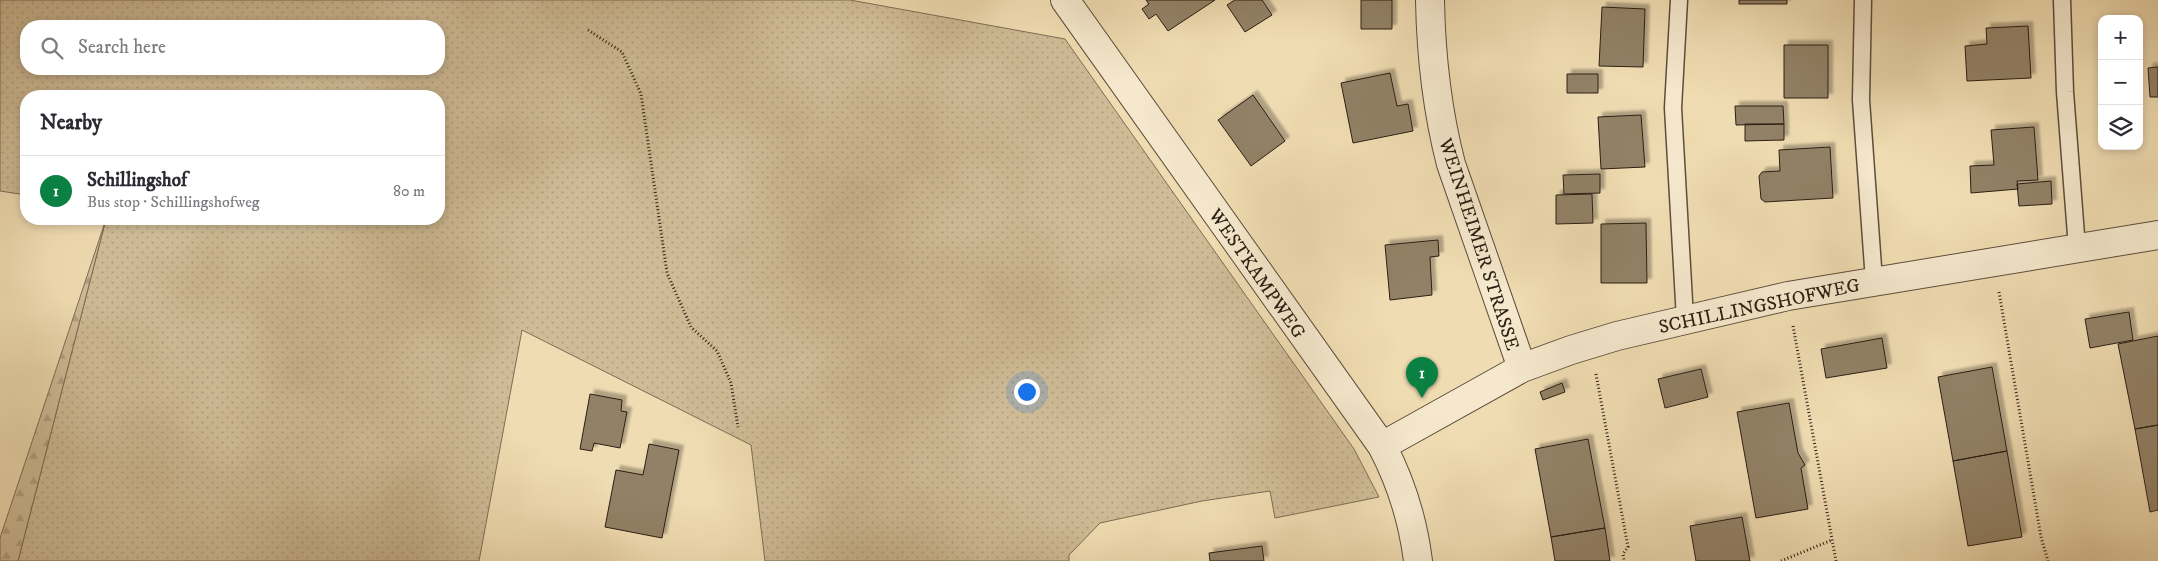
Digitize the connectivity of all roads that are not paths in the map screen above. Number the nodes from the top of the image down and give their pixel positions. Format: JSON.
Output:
{"nodes":[{"id":1,"x":1065,"y":0,"type":"edge"},
{"id":2,"x":1430,"y":0,"type":"edge"},
{"id":3,"x":1679,"y":0,"type":"edge"},
{"id":4,"x":1863,"y":0,"type":"edge"},
{"id":5,"x":2062,"y":0,"type":"edge"},
{"id":6,"x":2158,"y":235,"type":"edge"},
{"id":7,"x":2077,"y":248,"type":"junction"},
{"id":8,"x":1874,"y":281,"type":"junction"},
{"id":9,"x":1685,"y":319,"type":"junction"},
{"id":10,"x":1522,"y":368,"type":"junction"},
{"id":11,"x":1382,"y":446,"type":"junction"},
{"id":12,"x":1418,"y":561,"type":"edge"}],
"edges":[{"from":1,"to":11,"type":"street","name":"WESTKAMPWEG"},
{"from":2,"to":10,"type":"street","name":"WEINHEIMER STRASSE"},
{"from":3,"to":9,"type":"lane"},
{"from":4,"to":8,"type":"lane"},
{"from":5,"to":7,"type":"lane"},
{"from":6,"to":7,"type":"street","name":"SCHILLINGSHOFWEG"},
{"from":7,"to":8,"type":"street","name":"SCHILLINGSHOFWEG"},
{"from":8,"to":9,"type":"street","name":"SCHILLINGSHOFWEG"},
{"from":9,"to":10,"type":"street","name":"SCHILLINGSHOFWEG"},
{"from":10,"to":11,"type":"street","name":"SCHILLINGSHOFWEG"},
{"from":11,"to":12,"type":"street","name":"WESTKAMPWEG"}]}
